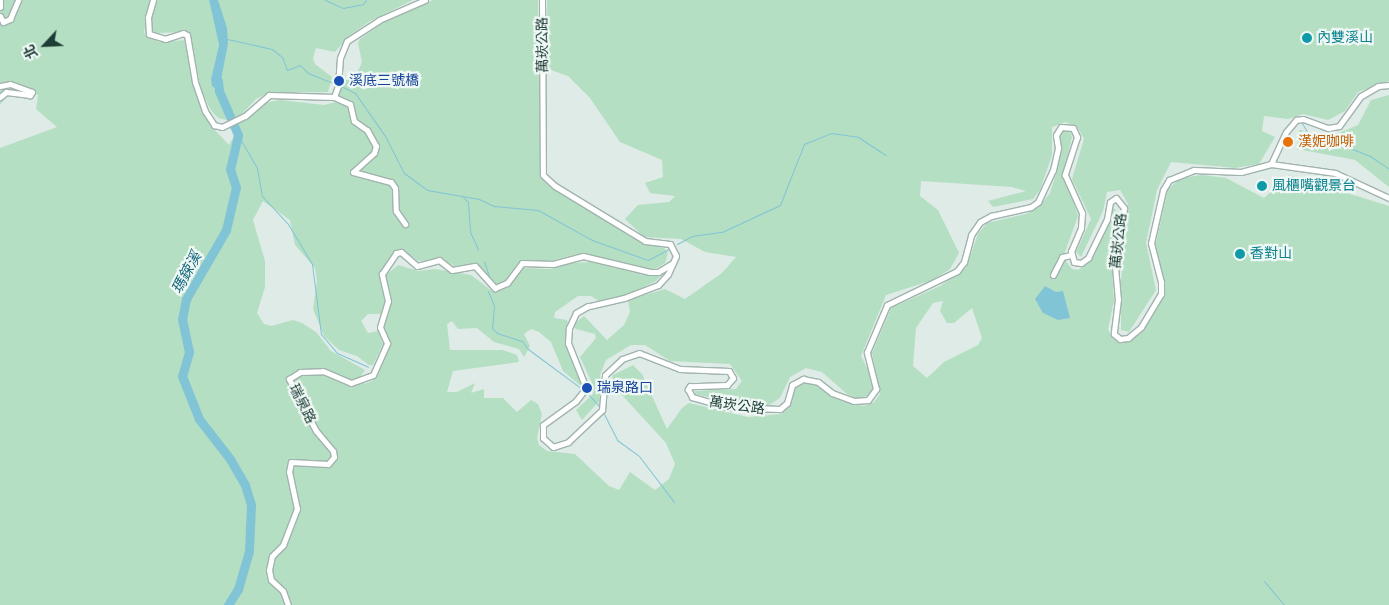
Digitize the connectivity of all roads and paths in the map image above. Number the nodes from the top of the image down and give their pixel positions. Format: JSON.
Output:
{"nodes":[{"id":1,"x":18,"y":0,"type":"edge"},
{"id":2,"x":153,"y":0,"type":"edge"},
{"id":3,"x":425,"y":0,"type":"edge"},
{"id":4,"x":542,"y":0,"type":"edge"},
{"id":5,"x":0,"y":1,"type":"edge"},
{"id":6,"x":0,"y":7,"type":"edge"},
{"id":7,"x":0,"y":16,"type":"edge"},
{"id":8,"x":1389,"y":85,"type":"edge"},
{"id":9,"x":0,"y":86,"type":"edge"},
{"id":10,"x":334,"y":96,"type":"junction"},
{"id":11,"x":0,"y":97,"type":"edge"},
{"id":12,"x":1271,"y":164,"type":"junction"},
{"id":13,"x":1389,"y":198,"type":"edge"},
{"id":14,"x":405,"y":224,"type":"dead end"},
{"id":15,"x":1071,"y":255,"type":"junction"},
{"id":16,"x":674,"y":262,"type":"junction"},
{"id":17,"x":1053,"y":275,"type":"dead end"},
{"id":18,"x":288,"y":605,"type":"edge"}],
"edges":[{"from":1,"to":7,"type":"street"},
{"from":2,"to":10,"type":"street"},
{"from":3,"to":10,"type":"street"},
{"from":4,"to":16,"type":"street","name":"萬崁公路"},
{"from":5,"to":6,"type":"street"},
{"from":8,"to":12,"type":"street"},
{"from":9,"to":11,"type":"street"},
{"from":10,"to":14,"type":"street"},
{"from":12,"to":13,"type":"street"},
{"from":12,"to":15,"type":"street","name":"萬崁公路"},
{"from":15,"to":16,"type":"street","name":"萬崁公路"},
{"from":15,"to":17,"type":"street"},
{"from":16,"to":18,"type":"street","name":"瑞泉路"}]}
